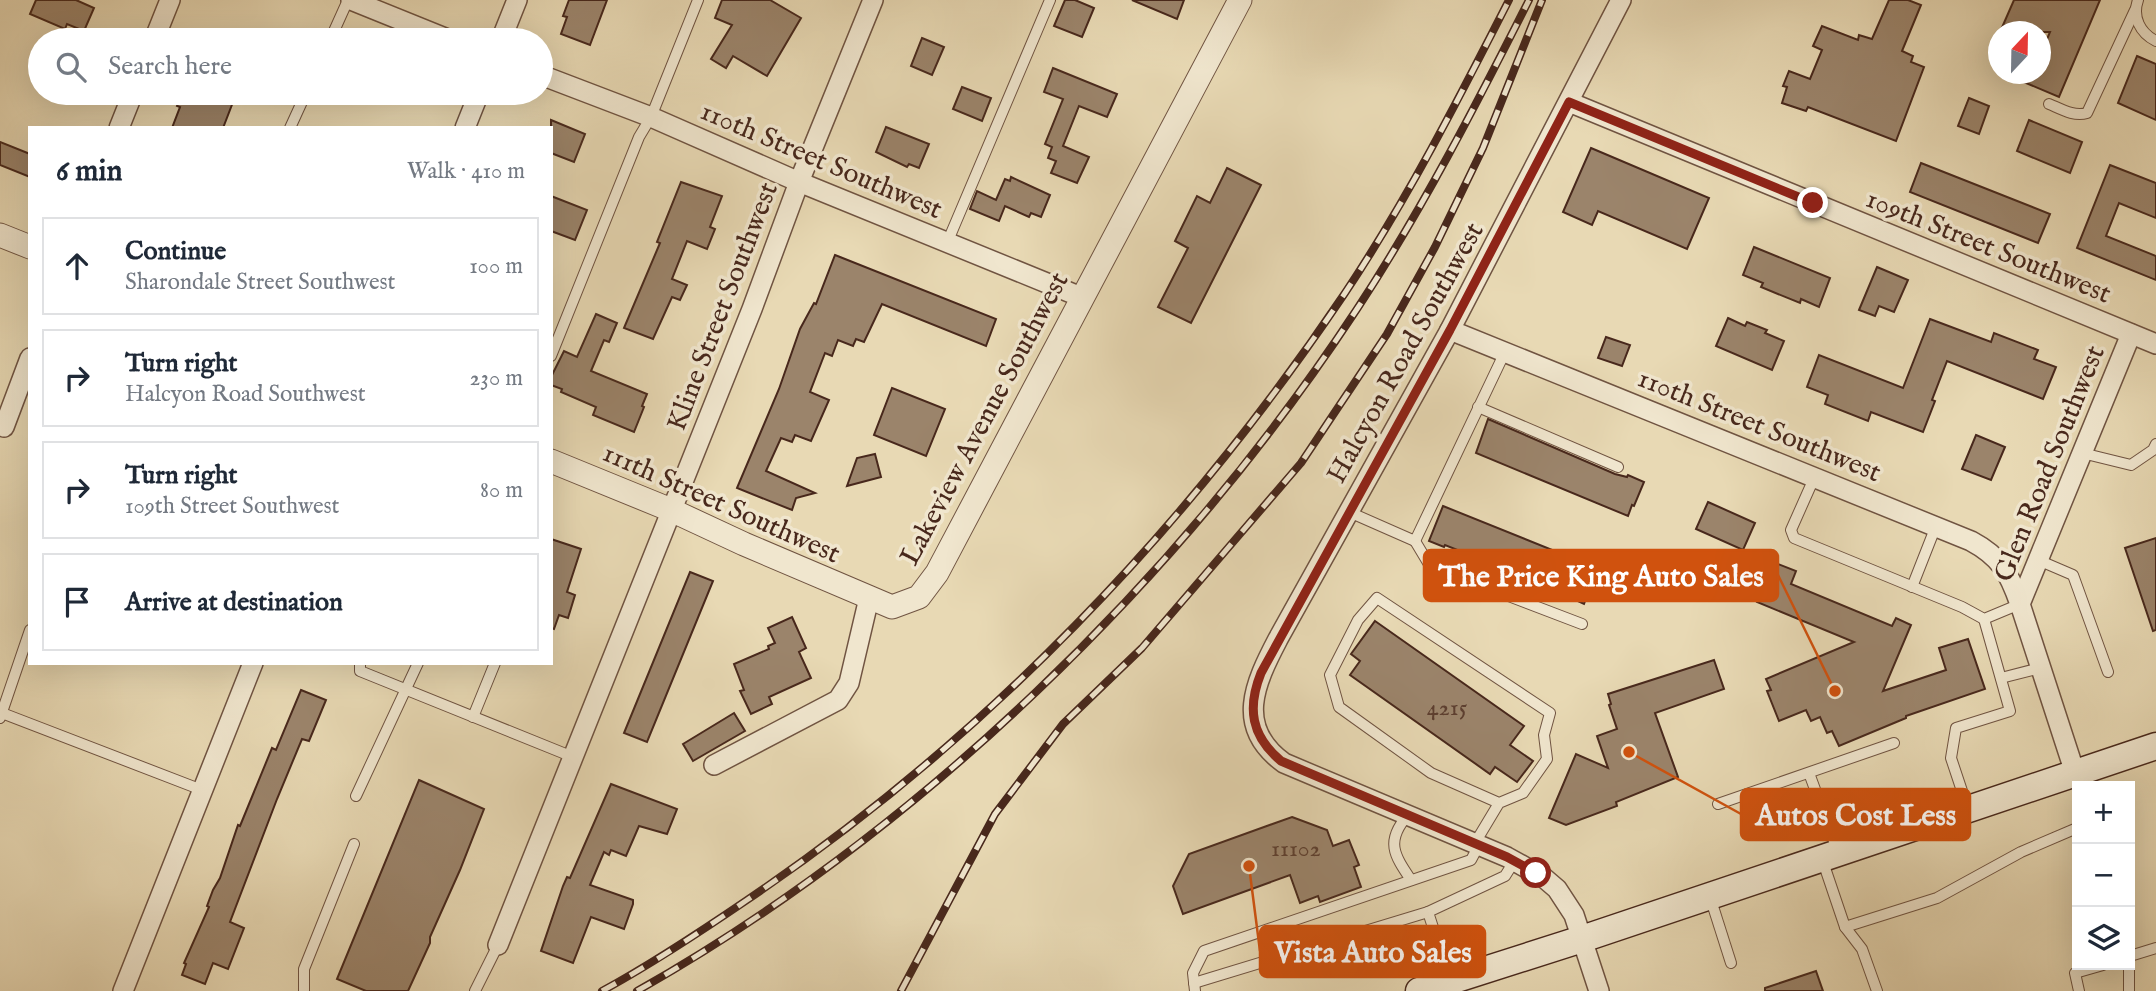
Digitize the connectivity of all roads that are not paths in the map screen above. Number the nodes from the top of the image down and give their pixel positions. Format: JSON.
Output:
{"nodes":[{"id":1,"x":170,"y":0,"type":"edge"},
{"id":2,"x":349,"y":0,"type":"edge"},
{"id":3,"x":517,"y":0,"type":"edge"},
{"id":4,"x":698,"y":0,"type":"edge"},
{"id":5,"x":873,"y":0,"type":"edge"},
{"id":6,"x":1050,"y":0,"type":"edge"},
{"id":7,"x":1240,"y":0,"type":"edge"},
{"id":8,"x":1621,"y":0,"type":"edge"},
{"id":9,"x":2136,"y":5,"type":"edge"},
{"id":10,"x":159,"y":28,"type":"edge"},
{"id":11,"x":336,"y":28,"type":"edge"},
{"id":12,"x":420,"y":28,"type":"edge"},
{"id":13,"x":506,"y":28,"type":"edge"},
{"id":14,"x":2156,"y":41,"type":"edge"},
{"id":15,"x":553,"y":80,"type":"edge"},
{"id":16,"x":1569,"y":102,"type":"junction"},
{"id":17,"x":2049,"y":104,"type":"dead end"},
{"id":18,"x":128,"y":105,"type":"edge"},
{"id":19,"x":301,"y":105,"type":"edge"},
{"id":20,"x":475,"y":105,"type":"edge"},
{"id":21,"x":651,"y":117,"type":"junction"},
{"id":22,"x":120,"y":126,"type":"edge"},
{"id":23,"x":291,"y":126,"type":"edge"},
{"id":24,"x":467,"y":126,"type":"edge"},
{"id":25,"x":799,"y":182,"type":"junction"},
{"id":26,"x":0,"y":235,"type":"edge"},
{"id":27,"x":947,"y":243,"type":"junction"},
{"id":28,"x":28,"y":246,"type":"edge"},
{"id":29,"x":1082,"y":297,"type":"junction"},
{"id":30,"x":1450,"y":330,"type":"junction"},
{"id":31,"x":2132,"y":334,"type":"junction"},
{"id":32,"x":2156,"y":344,"type":"edge"},
{"id":33,"x":553,"y":351,"type":"edge"},
{"id":34,"x":1505,"y":352,"type":"junction"},
{"id":35,"x":28,"y":363,"type":"edge"},
{"id":36,"x":1478,"y":407,"type":"junction"},
{"id":37,"x":4,"y":427,"type":"dead end"},
{"id":38,"x":2156,"y":444,"type":"edge"},
{"id":39,"x":2082,"y":453,"type":"junction"},
{"id":40,"x":553,"y":462,"type":"edge"},
{"id":41,"x":1618,"y":467,"type":"dead end"},
{"id":42,"x":1815,"y":476,"type":"junction"},
{"id":43,"x":671,"y":510,"type":"junction"},
{"id":44,"x":1349,"y":512,"type":"junction"},
{"id":45,"x":1936,"y":525,"type":"junction"},
{"id":46,"x":1415,"y":541,"type":"junction"},
{"id":47,"x":2038,"y":560,"type":"junction"},
{"id":48,"x":1912,"y":587,"type":"junction"},
{"id":49,"x":869,"y":598,"type":"junction"},
{"id":50,"x":2020,"y":604,"type":"junction"},
{"id":51,"x":1983,"y":619,"type":"junction"},
{"id":52,"x":1582,"y":624,"type":"dead end"},
{"id":53,"x":28,"y":636,"type":"edge"},
{"id":54,"x":252,"y":665,"type":"edge"},
{"id":55,"x":360,"y":665,"type":"edge"},
{"id":56,"x":417,"y":665,"type":"edge"},
{"id":57,"x":494,"y":665,"type":"edge"},
{"id":58,"x":2040,"y":668,"type":"junction"},
{"id":59,"x":2108,"y":672,"type":"dead end"},
{"id":60,"x":2001,"y":678,"type":"junction"},
{"id":61,"x":406,"y":690,"type":"junction"},
{"id":62,"x":1,"y":716,"type":"edge"},
{"id":63,"x":473,"y":717,"type":"junction"},
{"id":64,"x":1894,"y":743,"type":"dead end"},
{"id":65,"x":2156,"y":746,"type":"edge"},
{"id":66,"x":573,"y":757,"type":"junction"},
{"id":67,"x":714,"y":765,"type":"dead end"},
{"id":68,"x":1809,"y":773,"type":"junction"},
{"id":69,"x":2077,"y":780,"type":"edge"},
{"id":70,"x":202,"y":790,"type":"junction"},
{"id":71,"x":356,"y":796,"type":"dead end"},
{"id":72,"x":1499,"y":803,"type":"junction"},
{"id":73,"x":1718,"y":804,"type":"dead end"},
{"id":74,"x":1968,"y":809,"type":"junction"},
{"id":75,"x":1408,"y":815,"type":"junction"},
{"id":76,"x":2072,"y":830,"type":"edge"},
{"id":77,"x":354,"y":844,"type":"dead end"},
{"id":78,"x":1477,"y":844,"type":"junction"},
{"id":79,"x":1830,"y":856,"type":"junction"},
{"id":80,"x":1515,"y":860,"type":"junction"},
{"id":81,"x":1411,"y":880,"type":"junction"},
{"id":82,"x":1709,"y":896,"type":"junction"},
{"id":83,"x":1428,"y":912,"type":"junction"},
{"id":84,"x":1845,"y":927,"type":"junction"},
{"id":85,"x":1582,"y":939,"type":"junction"},
{"id":86,"x":498,"y":945,"type":"joint"},
{"id":87,"x":2156,"y":948,"type":"edge"},
{"id":88,"x":2135,"y":954,"type":"edge"},
{"id":89,"x":1731,"y":963,"type":"dead end"},
{"id":90,"x":2086,"y":970,"type":"edge"},
{"id":91,"x":2129,"y":970,"type":"edge"},
{"id":92,"x":1451,"y":981,"type":"junction"},
{"id":93,"x":1195,"y":987,"type":"edge"},
{"id":94,"x":122,"y":991,"type":"edge"},
{"id":95,"x":304,"y":991,"type":"edge"},
{"id":96,"x":475,"y":991,"type":"edge"},
{"id":97,"x":1419,"y":991,"type":"edge"},
{"id":98,"x":1599,"y":991,"type":"edge"},
{"id":99,"x":1877,"y":991,"type":"edge"},
{"id":100,"x":2079,"y":991,"type":"edge"},
{"id":101,"x":2129,"y":991,"type":"edge"}],
"edges":[{"from":1,"to":10,"type":"street"},
{"from":2,"to":11,"type":"lane"},
{"from":2,"to":12,"type":"street"},
{"from":3,"to":13,"type":"street"},
{"from":4,"to":21,"type":"lane"},
{"from":5,"to":25,"type":"street","name":"Kline Street Southwest"},
{"from":6,"to":27,"type":"lane"},
{"from":7,"to":29,"type":"street","name":"Lakeview Avenue Southwest"},
{"from":8,"to":16,"type":"street","name":"Halcyon Road Southwest"},
{"from":9,"to":14,"type":"lane"},
{"from":9,"to":17,"type":"lane"},
{"from":15,"to":21,"type":"street","name":"110th Street Southwest"},
{"from":16,"to":30,"type":"street","name":"Halcyon Road Southwest"},
{"from":16,"to":31,"type":"street","name":"109th Street Southwest"},
{"from":18,"to":22,"type":"street"},
{"from":19,"to":23,"type":"lane"},
{"from":20,"to":24,"type":"street"},
{"from":21,"to":25,"type":"street","name":"110th Street Southwest"},
{"from":21,"to":33,"type":"lane"},
{"from":25,"to":27,"type":"street","name":"110th Street Southwest"},
{"from":25,"to":43,"type":"street","name":"Kline Street Southwest"},
{"from":26,"to":28,"type":"street"},
{"from":27,"to":29,"type":"street","name":"110th Street Southwest"},
{"from":29,"to":49,"type":"street","name":"Lakeview Avenue Southwest"},
{"from":30,"to":34,"type":"street","name":"110th Street Southwest"},
{"from":30,"to":44,"type":"street","name":"Halcyon Road Southwest"},
{"from":31,"to":32,"type":"street","name":"109th Street Southwest"},
{"from":31,"to":39,"type":"street","name":"Glen Road Southwest"},
{"from":34,"to":36,"type":"lane"},
{"from":34,"to":42,"type":"street","name":"110th Street Southwest"},
{"from":35,"to":37,"type":"street"},
{"from":36,"to":41,"type":"lane"},
{"from":36,"to":46,"type":"lane"},
{"from":38,"to":39,"type":"lane"},
{"from":39,"to":47,"type":"street","name":"Glen Road Southwest"},
{"from":40,"to":43,"type":"street","name":"111th Street Southwest"},
{"from":42,"to":45,"type":"street","name":"110th Street Southwest"},
{"from":42,"to":48,"type":"lane"},
{"from":43,"to":49,"type":"street","name":"111th Street Southwest"},
{"from":43,"to":66,"type":"street","name":"Kline Street Southwest"},
{"from":44,"to":46,"type":"lane"},
{"from":44,"to":75,"type":"street","name":"Halcyon Road Southwest"},
{"from":45,"to":48,"type":"lane"},
{"from":45,"to":50,"type":"street","name":"110th Street Southwest"},
{"from":46,"to":52,"type":"lane"},
{"from":47,"to":50,"type":"street","name":"Glen Road Southwest"},
{"from":47,"to":59,"type":"lane"},
{"from":48,"to":51,"type":"lane"},
{"from":49,"to":67,"type":"street"},
{"from":50,"to":51,"type":"lane"},
{"from":50,"to":58,"type":"street","name":"Glen Road Southwest"},
{"from":51,"to":60,"type":"lane"},
{"from":53,"to":62,"type":"lane"},
{"from":54,"to":70,"type":"street"},
{"from":55,"to":61,"type":"lane"},
{"from":56,"to":61,"type":"lane"},
{"from":57,"to":63,"type":"lane"},
{"from":58,"to":60,"type":"lane"},
{"from":58,"to":69,"type":"street","name":"Glen Road Southwest"},
{"from":60,"to":74,"type":"lane"},
{"from":61,"to":63,"type":"lane"},
{"from":61,"to":71,"type":"lane"},
{"from":62,"to":70,"type":"lane"},
{"from":63,"to":66,"type":"lane"},
{"from":64,"to":68,"type":"lane"},
{"from":65,"to":69,"type":"main road"},
{"from":66,"to":86,"type":"street","name":"Kline Street Southwest"},
{"from":68,"to":73,"type":"lane"},
{"from":68,"to":79,"type":"lane"},
{"from":69,"to":74,"type":"main road"},
{"from":70,"to":94,"type":"street"},
{"from":72,"to":72,"type":"lane"},
{"from":72,"to":78,"type":"lane"},
{"from":74,"to":79,"type":"main road"},
{"from":75,"to":78,"type":"street"},
{"from":75,"to":81,"type":"lane"},
{"from":76,"to":84,"type":"lane"},
{"from":77,"to":95,"type":"lane"},
{"from":78,"to":80,"type":"street"},
{"from":78,"to":81,"type":"lane"},
{"from":79,"to":82,"type":"main road"},
{"from":79,"to":84,"type":"lane"},
{"from":80,"to":83,"type":"lane"},
{"from":80,"to":85,"type":"street"},
{"from":81,"to":93,"type":"lane"},
{"from":82,"to":85,"type":"main road"},
{"from":82,"to":89,"type":"lane"},
{"from":83,"to":92,"type":"lane"},
{"from":83,"to":93,"type":"lane"},
{"from":84,"to":99,"type":"lane"},
{"from":85,"to":92,"type":"main road"},
{"from":85,"to":98,"type":"street"},
{"from":86,"to":96,"type":"lane"},
{"from":87,"to":88,"type":"lane"},
{"from":90,"to":100,"type":"lane"},
{"from":91,"to":101,"type":"lane"},
{"from":92,"to":97,"type":"main road"}]}
